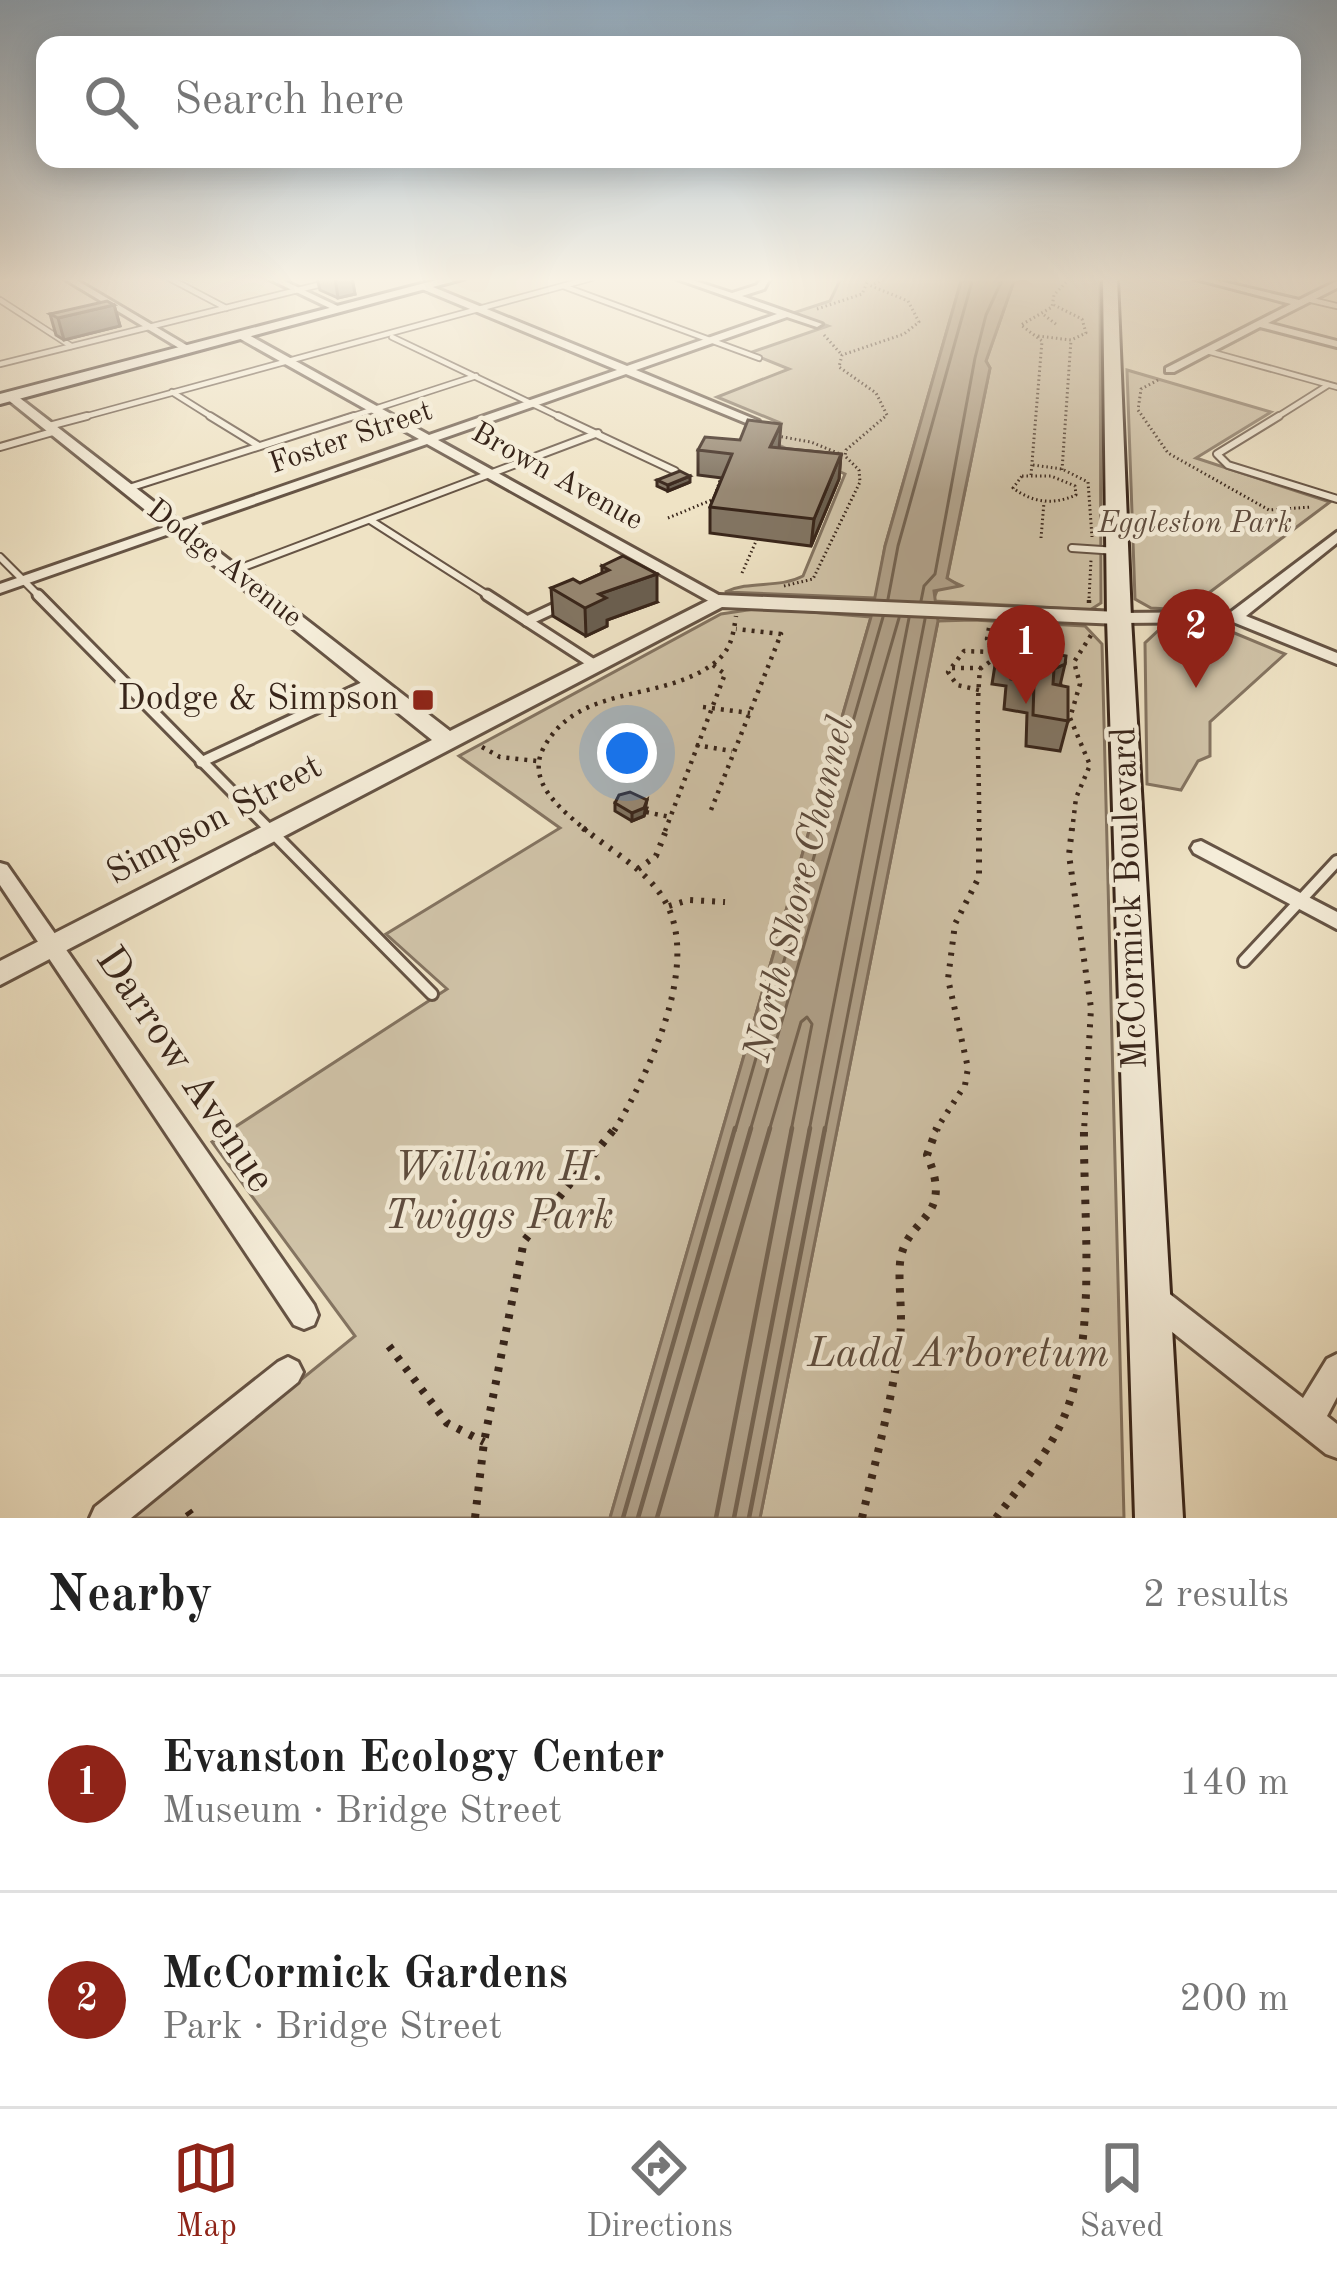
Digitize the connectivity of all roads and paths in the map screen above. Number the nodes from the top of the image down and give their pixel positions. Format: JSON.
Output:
{"nodes":[{"id":1,"x":60,"y":349,"type":"edge"},
{"id":2,"x":188,"y":349,"type":"edge"},
{"id":3,"x":266,"y":349,"type":"edge"},
{"id":4,"x":326,"y":349,"type":"edge"},
{"id":5,"x":418,"y":349,"type":"edge"},
{"id":6,"x":577,"y":349,"type":"edge"},
{"id":7,"x":689,"y":349,"type":"edge"},
{"id":8,"x":734,"y":349,"type":"edge"},
{"id":9,"x":860,"y":349,"type":"edge"},
{"id":10,"x":1041,"y":349,"type":"edge"},
{"id":11,"x":1070,"y":349,"type":"edge"},
{"id":12,"x":1112,"y":349,"type":"edge"},
{"id":13,"x":1211,"y":349,"type":"edge"},
{"id":14,"x":1207,"y":351,"type":"junction"},
{"id":15,"x":759,"y":358,"type":"dead end"},
{"id":16,"x":284,"y":359,"type":"junction"},
{"id":17,"x":0,"y":364,"type":"edge"},
{"id":18,"x":628,"y":370,"type":"junction"},
{"id":19,"x":1170,"y":370,"type":"dead end"},
{"id":20,"x":476,"y":376,"type":"junction"},
{"id":21,"x":1332,"y":386,"type":"edge"},
{"id":22,"x":171,"y":391,"type":"junction"},
{"id":23,"x":4,"y":394,"type":"edge"},
{"id":24,"x":533,"y":403,"type":"junction"},
{"id":25,"x":373,"y":409,"type":"junction"},
{"id":26,"x":755,"y":423,"type":"joint"},
{"id":27,"x":53,"y":428,"type":"junction"},
{"id":28,"x":598,"y":434,"type":"junction"},
{"id":29,"x":429,"y":440,"type":"junction"},
{"id":30,"x":259,"y":446,"type":"junction"},
{"id":31,"x":0,"y":447,"type":"edge"},
{"id":32,"x":845,"y":457,"type":"junction"},
{"id":33,"x":1033,"y":465,"type":"junction"},
{"id":34,"x":1062,"y":469,"type":"junction"},
{"id":35,"x":675,"y":471,"type":"edge"},
{"id":36,"x":490,"y":474,"type":"junction"},
{"id":37,"x":1031,"y":475,"type":"junction"},
{"id":38,"x":1061,"y":478,"type":"junction"},
{"id":39,"x":719,"y":480,"type":"edge"},
{"id":40,"x":128,"y":488,"type":"junction"},
{"id":41,"x":1337,"y":499,"type":"edge"},
{"id":42,"x":1044,"y":502,"type":"junction"},
{"id":43,"x":668,"y":518,"type":"dead end"},
{"id":44,"x":370,"y":520,"type":"junction"},
{"id":45,"x":178,"y":527,"type":"junction"},
{"id":46,"x":1337,"y":536,"type":"edge"},
{"id":47,"x":1041,"y":538,"type":"dead end"},
{"id":48,"x":757,"y":539,"type":"dead end"},
{"id":49,"x":1072,"y":548,"type":"dead end"},
{"id":50,"x":1091,"y":549,"type":"junction"},
{"id":51,"x":1118,"y":551,"type":"junction"},
{"id":52,"x":0,"y":557,"type":"edge"},
{"id":53,"x":233,"y":571,"type":"junction"},
{"id":54,"x":742,"y":573,"type":"dead end"},
{"id":55,"x":23,"y":581,"type":"junction"},
{"id":56,"x":774,"y":585,"type":"dead end"},
{"id":57,"x":0,"y":589,"type":"edge"},
{"id":58,"x":564,"y":604,"type":"edge"},
{"id":59,"x":727,"y":606,"type":"junction"},
{"id":60,"x":1090,"y":609,"type":"dead end"},
{"id":61,"x":998,"y":613,"type":"junction"},
{"id":62,"x":1235,"y":617,"type":"junction"},
{"id":63,"x":1119,"y":618,"type":"junction"},
{"id":64,"x":527,"y":621,"type":"junction"},
{"id":65,"x":736,"y":629,"type":"junction"},
{"id":66,"x":1093,"y":629,"type":"dead end"},
{"id":67,"x":994,"y":656,"type":"junction"},
{"id":68,"x":1337,"y":659,"type":"edge"},
{"id":69,"x":1074,"y":662,"type":"junction"},
{"id":70,"x":595,"y":665,"type":"junction"},
{"id":71,"x":713,"y":665,"type":"junction"},
{"id":72,"x":1059,"y":666,"type":"edge"},
{"id":73,"x":952,"y":668,"type":"junction"},
{"id":74,"x":981,"y":668,"type":"junction"},
{"id":75,"x":374,"y":682,"type":"junction"},
{"id":76,"x":1080,"y":683,"type":"junction"},
{"id":77,"x":1064,"y":687,"type":"edge"},
{"id":78,"x":980,"y":691,"type":"junction"},
{"id":79,"x":1062,"y":696,"type":"edge"},
{"id":80,"x":1073,"y":701,"type":"junction"},
{"id":81,"x":707,"y":707,"type":"junction"},
{"id":82,"x":750,"y":713,"type":"junction"},
{"id":83,"x":690,"y":734,"type":"dead end"},
{"id":84,"x":700,"y":736,"type":"junction"},
{"id":85,"x":447,"y":740,"type":"junction"},
{"id":86,"x":696,"y":745,"type":"junction"},
{"id":87,"x":482,"y":747,"type":"dead end"},
{"id":88,"x":735,"y":751,"type":"junction"},
{"id":89,"x":537,"y":761,"type":"junction"},
{"id":90,"x":201,"y":762,"type":"junction"},
{"id":91,"x":711,"y":810,"type":"dead end"},
{"id":92,"x":646,"y":812,"type":"edge"},
{"id":93,"x":671,"y":817,"type":"junction"},
{"id":94,"x":270,"y":833,"type":"junction"},
{"id":95,"x":1201,"y":848,"type":"dead end"},
{"id":96,"x":1337,"y":861,"type":"edge"},
{"id":97,"x":0,"y":869,"type":"edge"},
{"id":98,"x":636,"y":869,"type":"junction"},
{"id":99,"x":725,"y":902,"type":"dead end"},
{"id":100,"x":1301,"y":902,"type":"junction"},
{"id":101,"x":669,"y":906,"type":"junction"},
{"id":102,"x":1337,"y":921,"type":"edge"},
{"id":103,"x":53,"y":947,"type":"junction"},
{"id":104,"x":1244,"y":961,"type":"dead end"},
{"id":105,"x":0,"y":974,"type":"edge"},
{"id":106,"x":432,"y":994,"type":"dead end"},
{"id":107,"x":1147,"y":1294,"type":"junction"},
{"id":108,"x":304,"y":1315,"type":"dead end"},
{"id":109,"x":388,"y":1346,"type":"dead end"},
{"id":110,"x":1337,"y":1369,"type":"edge"},
{"id":111,"x":288,"y":1372,"type":"dead end"},
{"id":112,"x":1307,"y":1420,"type":"junction"},
{"id":113,"x":484,"y":1442,"type":"junction"},
{"id":114,"x":1337,"y":1443,"type":"edge"},
{"id":115,"x":106,"y":1518,"type":"edge"},
{"id":116,"x":475,"y":1518,"type":"edge"},
{"id":117,"x":862,"y":1518,"type":"edge"},
{"id":118,"x":996,"y":1518,"type":"edge"},
{"id":119,"x":1159,"y":1518,"type":"edge"}],
"edges":[{"from":1,"to":17,"type":"lane"},
{"from":2,"to":23,"type":"main road"},
{"from":3,"to":16,"type":"street","name":"Brown Avenue"},
{"from":4,"to":16,"type":"lane"},
{"from":5,"to":20,"type":"lane"},
{"from":6,"to":18,"type":"street"},
{"from":7,"to":18,"type":"street","name":"Foster Street"},
{"from":8,"to":15,"type":"lane"},
{"from":9,"to":32,"type":"path"},
{"from":10,"to":33,"type":"path"},
{"from":11,"to":34,"type":"path"},
{"from":12,"to":51,"type":"main road","name":"McCormick Boulevard"},
{"from":13,"to":14,"type":"street"},
{"from":14,"to":19,"type":"street"},
{"from":14,"to":21,"type":"lane"},
{"from":16,"to":22,"type":"lane"},
{"from":16,"to":25,"type":"street","name":"Brown Avenue"},
{"from":18,"to":24,"type":"street","name":"Foster Street"},
{"from":18,"to":26,"type":"street"},
{"from":20,"to":24,"type":"lane"},
{"from":20,"to":25,"type":"lane"},
{"from":21,"to":41,"type":"lane"},
{"from":22,"to":27,"type":"lane"},
{"from":22,"to":30,"type":"lane"},
{"from":23,"to":27,"type":"street","name":"Dodge Avenue"},
{"from":24,"to":28,"type":"lane"},
{"from":24,"to":29,"type":"street","name":"Foster Street"},
{"from":25,"to":29,"type":"street","name":"Brown Avenue"},
{"from":25,"to":30,"type":"lane"},
{"from":26,"to":32,"type":"path"},
{"from":27,"to":31,"type":"lane"},
{"from":27,"to":40,"type":"street","name":"Dodge Avenue"},
{"from":28,"to":35,"type":"lane"},
{"from":28,"to":36,"type":"lane"},
{"from":29,"to":36,"type":"street","name":"Brown Avenue"},
{"from":29,"to":45,"type":"street","name":"Foster Street"},
{"from":30,"to":40,"type":"lane"},
{"from":32,"to":56,"type":"path"},
{"from":33,"to":34,"type":"path"},
{"from":33,"to":37,"type":"path"},
{"from":34,"to":38,"type":"path"},
{"from":34,"to":50,"type":"path"},
{"from":36,"to":44,"type":"lane"},
{"from":36,"to":59,"type":"street","name":"Brown Avenue"},
{"from":37,"to":38,"type":"path"},
{"from":37,"to":42,"type":"path"},
{"from":38,"to":42,"type":"path"},
{"from":39,"to":43,"type":"path"},
{"from":40,"to":45,"type":"street","name":"Dodge Avenue"},
{"from":42,"to":47,"type":"path"},
{"from":44,"to":53,"type":"lane"},
{"from":44,"to":64,"type":"lane"},
{"from":45,"to":53,"type":"street","name":"Dodge Avenue"},
{"from":45,"to":55,"type":"street","name":"Foster Street"},
{"from":46,"to":62,"type":"street"},
{"from":48,"to":54,"type":"path"},
{"from":49,"to":50,"type":"lane"},
{"from":50,"to":51,"type":"lane"},
{"from":50,"to":60,"type":"path"},
{"from":51,"to":63,"type":"main road","name":"McCormick Boulevard"},
{"from":52,"to":55,"type":"lane"},
{"from":53,"to":75,"type":"street","name":"Dodge Avenue"},
{"from":55,"to":57,"type":"street","name":"Foster Street"},
{"from":55,"to":90,"type":"lane"},
{"from":58,"to":64,"type":"lane"},
{"from":59,"to":61,"type":"street"},
{"from":59,"to":65,"type":"path"},
{"from":59,"to":70,"type":"street","name":"Simpson Street"},
{"from":61,"to":63,"type":"street"},
{"from":61,"to":67,"type":"path"},
{"from":62,"to":63,"type":"street"},
{"from":62,"to":68,"type":"street"},
{"from":63,"to":107,"type":"main road","name":"McCormick Boulevard"},
{"from":64,"to":70,"type":"lane"},
{"from":65,"to":71,"type":"path"},
{"from":65,"to":82,"type":"path"},
{"from":66,"to":69,"type":"path"},
{"from":67,"to":73,"type":"path"},
{"from":67,"to":74,"type":"path"},
{"from":69,"to":72,"type":"path"},
{"from":69,"to":76,"type":"path"},
{"from":70,"to":85,"type":"street","name":"Simpson Street"},
{"from":71,"to":81,"type":"path"},
{"from":71,"to":89,"type":"path"},
{"from":73,"to":74,"type":"path"},
{"from":73,"to":78,"type":"path"},
{"from":74,"to":78,"type":"path"},
{"from":75,"to":85,"type":"street","name":"Dodge Avenue"},
{"from":75,"to":90,"type":"lane"},
{"from":76,"to":77,"type":"path"},
{"from":76,"to":80,"type":"path"},
{"from":78,"to":117,"type":"path"},
{"from":79,"to":80,"type":"path"},
{"from":80,"to":118,"type":"path"},
{"from":81,"to":82,"type":"path"},
{"from":81,"to":84,"type":"path"},
{"from":82,"to":88,"type":"path"},
{"from":83,"to":84,"type":"path"},
{"from":84,"to":86,"type":"path"},
{"from":85,"to":94,"type":"street","name":"Simpson Street"},
{"from":86,"to":88,"type":"path"},
{"from":86,"to":93,"type":"path"},
{"from":87,"to":89,"type":"path"},
{"from":88,"to":91,"type":"path"},
{"from":89,"to":98,"type":"path"},
{"from":90,"to":94,"type":"lane"},
{"from":92,"to":93,"type":"path"},
{"from":93,"to":98,"type":"path"},
{"from":94,"to":103,"type":"street","name":"Simpson Street"},
{"from":94,"to":106,"type":"lane"},
{"from":95,"to":100,"type":"street"},
{"from":96,"to":100,"type":"lane"},
{"from":97,"to":103,"type":"street","name":"Darrow Avenue"},
{"from":98,"to":101,"type":"path"},
{"from":99,"to":101,"type":"path"},
{"from":100,"to":102,"type":"street"},
{"from":100,"to":104,"type":"lane"},
{"from":101,"to":113,"type":"path"},
{"from":103,"to":105,"type":"street","name":"Simpson Street"},
{"from":103,"to":108,"type":"street","name":"Darrow Avenue"},
{"from":107,"to":112,"type":"street"},
{"from":107,"to":119,"type":"main road","name":"McCormick Boulevard"},
{"from":109,"to":113,"type":"path"},
{"from":110,"to":112,"type":"street"},
{"from":111,"to":115,"type":"street"},
{"from":112,"to":114,"type":"street"},
{"from":113,"to":116,"type":"path"}]}
